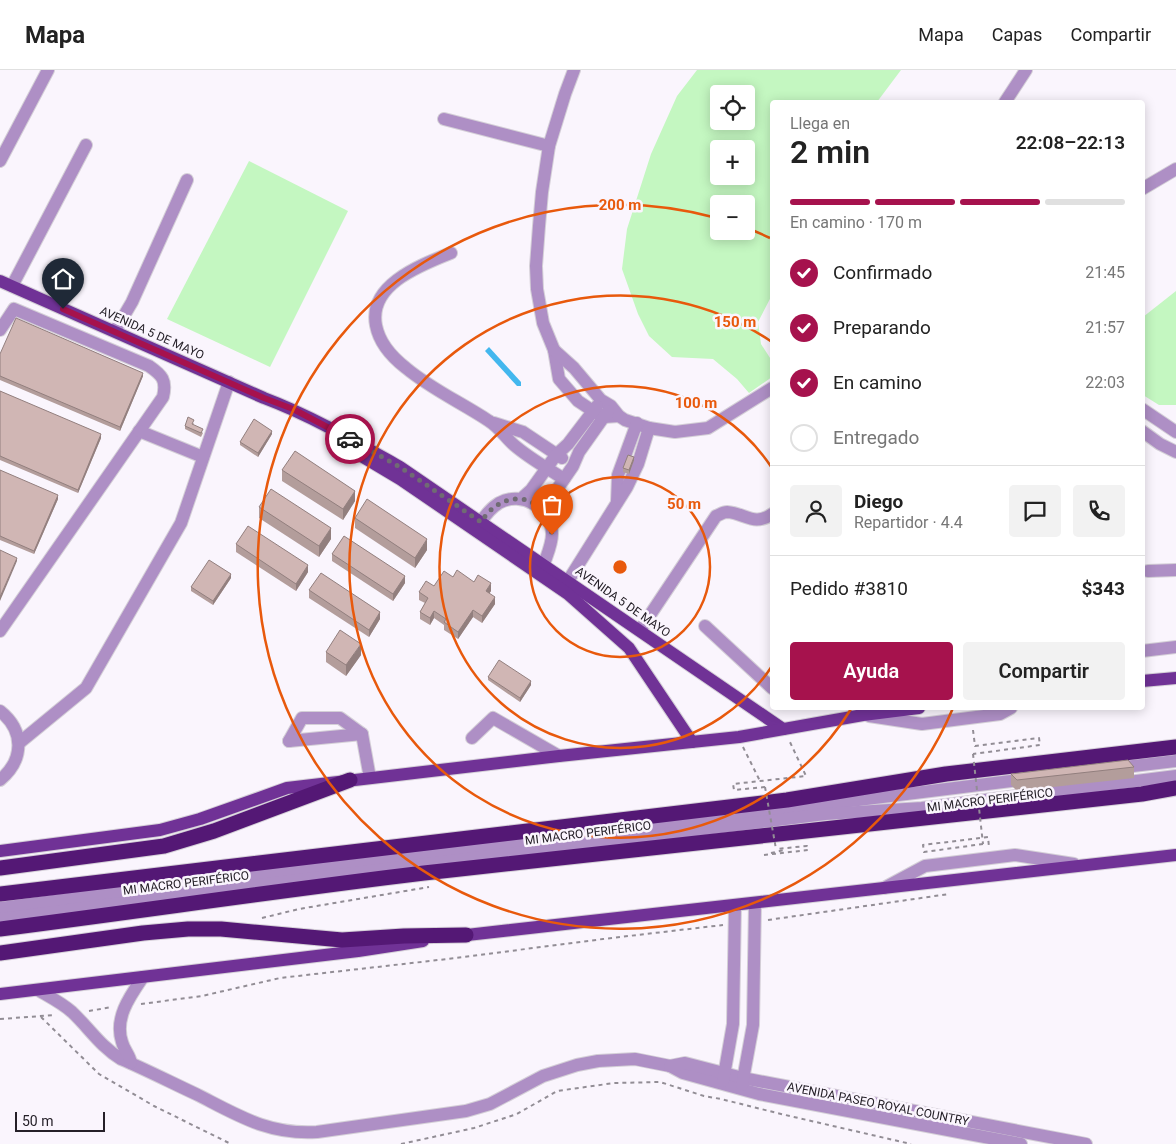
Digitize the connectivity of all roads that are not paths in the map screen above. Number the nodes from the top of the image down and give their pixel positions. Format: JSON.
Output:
{"nodes":[{"id":1,"x":48,"y":70,"type":"edge"},
{"id":2,"x":574,"y":70,"type":"edge"},
{"id":3,"x":1026,"y":70,"type":"edge"},
{"id":4,"x":1005,"y":100,"type":"edge"},
{"id":5,"x":444,"y":119,"type":"dead end"},
{"id":6,"x":86,"y":145,"type":"dead end"},
{"id":7,"x":549,"y":146,"type":"junction"},
{"id":8,"x":0,"y":161,"type":"edge"},
{"id":9,"x":1176,"y":169,"type":"edge"},
{"id":10,"x":187,"y":180,"type":"dead end"},
{"id":11,"x":1145,"y":187,"type":"edge"},
{"id":12,"x":451,"y":253,"type":"dead end"},
{"id":13,"x":6,"y":284,"type":"edge"},
{"id":14,"x":0,"y":330,"type":"edge"},
{"id":15,"x":115,"y":331,"type":"junction"},
{"id":16,"x":554,"y":350,"type":"junction"},
{"id":17,"x":228,"y":382,"type":"junction"},
{"id":18,"x":770,"y":389,"type":"edge"},
{"id":19,"x":264,"y":398,"type":"junction"},
{"id":20,"x":606,"y":410,"type":"junction"},
{"id":21,"x":1145,"y":411,"type":"edge"},
{"id":22,"x":491,"y":422,"type":"junction"},
{"id":23,"x":643,"y":426,"type":"junction"},
{"id":24,"x":139,"y":431,"type":"junction"},
{"id":25,"x":1176,"y":432,"type":"edge"},
{"id":26,"x":1145,"y":433,"type":"edge"},
{"id":27,"x":1176,"y":452,"type":"edge"},
{"id":28,"x":556,"y":455,"type":"junction"},
{"id":29,"x":203,"y":457,"type":"junction"},
{"id":30,"x":573,"y":466,"type":"junction"},
{"id":31,"x":547,"y":468,"type":"junction"},
{"id":32,"x":564,"y":479,"type":"junction"},
{"id":33,"x":521,"y":499,"type":"junction"},
{"id":34,"x":547,"y":516,"type":"junction"},
{"id":35,"x":770,"y":516,"type":"edge"},
{"id":36,"x":481,"y":522,"type":"junction"},
{"id":37,"x":544,"y":564,"type":"junction"},
{"id":38,"x":1176,"y":570,"type":"edge"},
{"id":39,"x":1148,"y":571,"type":"dead end"},
{"id":40,"x":568,"y":581,"type":"junction"},
{"id":41,"x":705,"y":626,"type":"dead end"},
{"id":42,"x":640,"y":630,"type":"junction"},
{"id":43,"x":0,"y":631,"type":"edge"},
{"id":44,"x":1176,"y":647,"type":"edge"},
{"id":45,"x":1145,"y":651,"type":"edge"},
{"id":46,"x":1176,"y":678,"type":"edge"},
{"id":47,"x":1145,"y":681,"type":"edge"},
{"id":48,"x":770,"y":686,"type":"edge"},
{"id":49,"x":903,"y":710,"type":"edge"},
{"id":50,"x":1007,"y":710,"type":"edge"},
{"id":51,"x":0,"y":711,"type":"edge"},
{"id":52,"x":863,"y":715,"type":"junction"},
{"id":53,"x":783,"y":729,"type":"junction"},
{"id":54,"x":362,"y":734,"type":"junction"},
{"id":55,"x":472,"y":738,"type":"dead end"},
{"id":56,"x":692,"y":742,"type":"junction"},
{"id":57,"x":19,"y":743,"type":"junction"},
{"id":58,"x":1176,"y":746,"type":"edge"},
{"id":59,"x":559,"y":756,"type":"junction"},
{"id":60,"x":1176,"y":761,"type":"edge"},
{"id":61,"x":1107,"y":769,"type":"edge"},
{"id":62,"x":1176,"y":776,"type":"edge"},
{"id":63,"x":370,"y":778,"type":"junction"},
{"id":64,"x":1039,"y":778,"type":"edge"},
{"id":65,"x":0,"y":780,"type":"edge"},
{"id":66,"x":350,"y":780,"type":"junction"},
{"id":67,"x":1176,"y":788,"type":"edge"},
{"id":68,"x":0,"y":851,"type":"edge"},
{"id":69,"x":1176,"y":855,"type":"edge"},
{"id":70,"x":1082,"y":866,"type":"junction"},
{"id":71,"x":0,"y":868,"type":"edge"},
{"id":72,"x":884,"y":888,"type":"junction"},
{"id":73,"x":0,"y":894,"type":"edge"},
{"id":74,"x":755,"y":902,"type":"junction"},
{"id":75,"x":735,"y":905,"type":"junction"},
{"id":76,"x":0,"y":908,"type":"edge"},
{"id":77,"x":0,"y":919,"type":"edge"},
{"id":78,"x":0,"y":929,"type":"edge"},
{"id":79,"x":466,"y":935,"type":"junction"},
{"id":80,"x":0,"y":953,"type":"edge"},
{"id":81,"x":143,"y":977,"type":"junction"},
{"id":82,"x":38,"y":990,"type":"junction"},
{"id":83,"x":0,"y":994,"type":"edge"},
{"id":84,"x":733,"y":1024,"type":"junction"},
{"id":85,"x":753,"y":1025,"type":"junction"},
{"id":86,"x":131,"y":1064,"type":"junction"},
{"id":87,"x":724,"y":1079,"type":"junction"},
{"id":88,"x":742,"y":1084,"type":"junction"},
{"id":89,"x":988,"y":1125,"type":"junction"},
{"id":90,"x":983,"y":1138,"type":"junction"},
{"id":91,"x":1021,"y":1144,"type":"edge"},
{"id":92,"x":1086,"y":1144,"type":"edge"}],
"edges":[{"from":1,"to":8,"type":"street"},
{"from":2,"to":7,"type":"street"},
{"from":3,"to":4,"type":"street"},
{"from":5,"to":7,"type":"street"},
{"from":6,"to":13,"type":"street"},
{"from":7,"to":16,"type":"street"},
{"from":9,"to":11,"type":"street"},
{"from":10,"to":15,"type":"street"},
{"from":12,"to":22,"type":"street"},
{"from":13,"to":15,"type":"main road","name":"AVENIDA 5 DE MAYO"},
{"from":14,"to":24,"type":"street"},
{"from":15,"to":17,"type":"main road","name":"AVENIDA 5 DE MAYO"},
{"from":16,"to":20,"type":"street"},
{"from":16,"to":20,"type":"street"},
{"from":17,"to":19,"type":"main road","name":"AVENIDA 5 DE MAYO"},
{"from":17,"to":29,"type":"street"},
{"from":18,"to":23,"type":"street"},
{"from":19,"to":36,"type":"main road","name":"AVENIDA 5 DE MAYO"},
{"from":19,"to":56,"type":"main road","name":"AVENIDA 5 DE MAYO"},
{"from":20,"to":23,"type":"street"},
{"from":20,"to":28,"type":"street"},
{"from":20,"to":30,"type":"street"},
{"from":21,"to":25,"type":"street"},
{"from":22,"to":28,"type":"street"},
{"from":22,"to":31,"type":"street"},
{"from":23,"to":40,"type":"street"},
{"from":24,"to":29,"type":"street"},
{"from":24,"to":43,"type":"street"},
{"from":26,"to":27,"type":"street"},
{"from":28,"to":30,"type":"street"},
{"from":28,"to":31,"type":"street"},
{"from":29,"to":57,"type":"street"},
{"from":30,"to":32,"type":"street"},
{"from":31,"to":32,"type":"street"},
{"from":31,"to":33,"type":"street"},
{"from":32,"to":34,"type":"street"},
{"from":33,"to":34,"type":"street"},
{"from":33,"to":36,"type":"street"},
{"from":34,"to":37,"type":"street"},
{"from":35,"to":42,"type":"street"},
{"from":36,"to":37,"type":"main road","name":"AVENIDA 5 DE MAYO"},
{"from":37,"to":40,"type":"main road","name":"AVENIDA 5 DE MAYO"},
{"from":38,"to":39,"type":"street"},
{"from":40,"to":42,"type":"main road","name":"AVENIDA 5 DE MAYO"},
{"from":41,"to":48,"type":"street"},
{"from":42,"to":53,"type":"main road","name":"AVENIDA 5 DE MAYO"},
{"from":44,"to":45,"type":"street"},
{"from":46,"to":47,"type":"main road"},
{"from":49,"to":52,"type":"main road"},
{"from":50,"to":52,"type":"street"},
{"from":51,"to":57,"type":"street"},
{"from":52,"to":53,"type":"main road"},
{"from":53,"to":56,"type":"main road"},
{"from":54,"to":54,"type":"street"},
{"from":54,"to":63,"type":"street"},
{"from":55,"to":59,"type":"street"},
{"from":56,"to":59,"type":"main road"},
{"from":57,"to":65,"type":"street"},
{"from":58,"to":73,"type":"highway"},
{"from":59,"to":63,"type":"main road"},
{"from":60,"to":61,"type":"street"},
{"from":62,"to":77,"type":"street","name":"MI MACRO PERIFÉRICO"},
{"from":63,"to":66,"type":"main road"},
{"from":64,"to":76,"type":"street","name":"MI MACRO PERIFÉRICO"},
{"from":66,"to":68,"type":"main road"},
{"from":66,"to":71,"type":"highway"},
{"from":67,"to":78,"type":"highway"},
{"from":69,"to":70,"type":"main road"},
{"from":70,"to":72,"type":"main road"},
{"from":70,"to":72,"type":"street"},
{"from":72,"to":74,"type":"main road"},
{"from":74,"to":75,"type":"main road"},
{"from":74,"to":85,"type":"street"},
{"from":75,"to":79,"type":"main road"},
{"from":75,"to":84,"type":"street"},
{"from":79,"to":80,"type":"highway"},
{"from":79,"to":81,"type":"main road"},
{"from":81,"to":82,"type":"main road"},
{"from":81,"to":86,"type":"street"},
{"from":82,"to":83,"type":"main road"},
{"from":82,"to":86,"type":"street","name":"AVENIDA PASEO ROYAL COUNTRY"},
{"from":84,"to":85,"type":"street"},
{"from":84,"to":87,"type":"street"},
{"from":85,"to":88,"type":"street"},
{"from":86,"to":87,"type":"street","name":"AVENIDA PASEO ROYAL COUNTRY"},
{"from":87,"to":88,"type":"street","name":"AVENIDA PASEO ROYAL COUNTRY"},
{"from":88,"to":89,"type":"street","name":"AVENIDA PASEO ROYAL COUNTRY"},
{"from":88,"to":90,"type":"street","name":"AVENIDA PASEO ROYAL COUNTRY"},
{"from":89,"to":90,"type":"street"},
{"from":89,"to":92,"type":"street","name":"AVENIDA PASEO ROYAL COUNTRY"},
{"from":90,"to":91,"type":"street","name":"AVENIDA PASEO ROYAL COUNTRY"}]}
